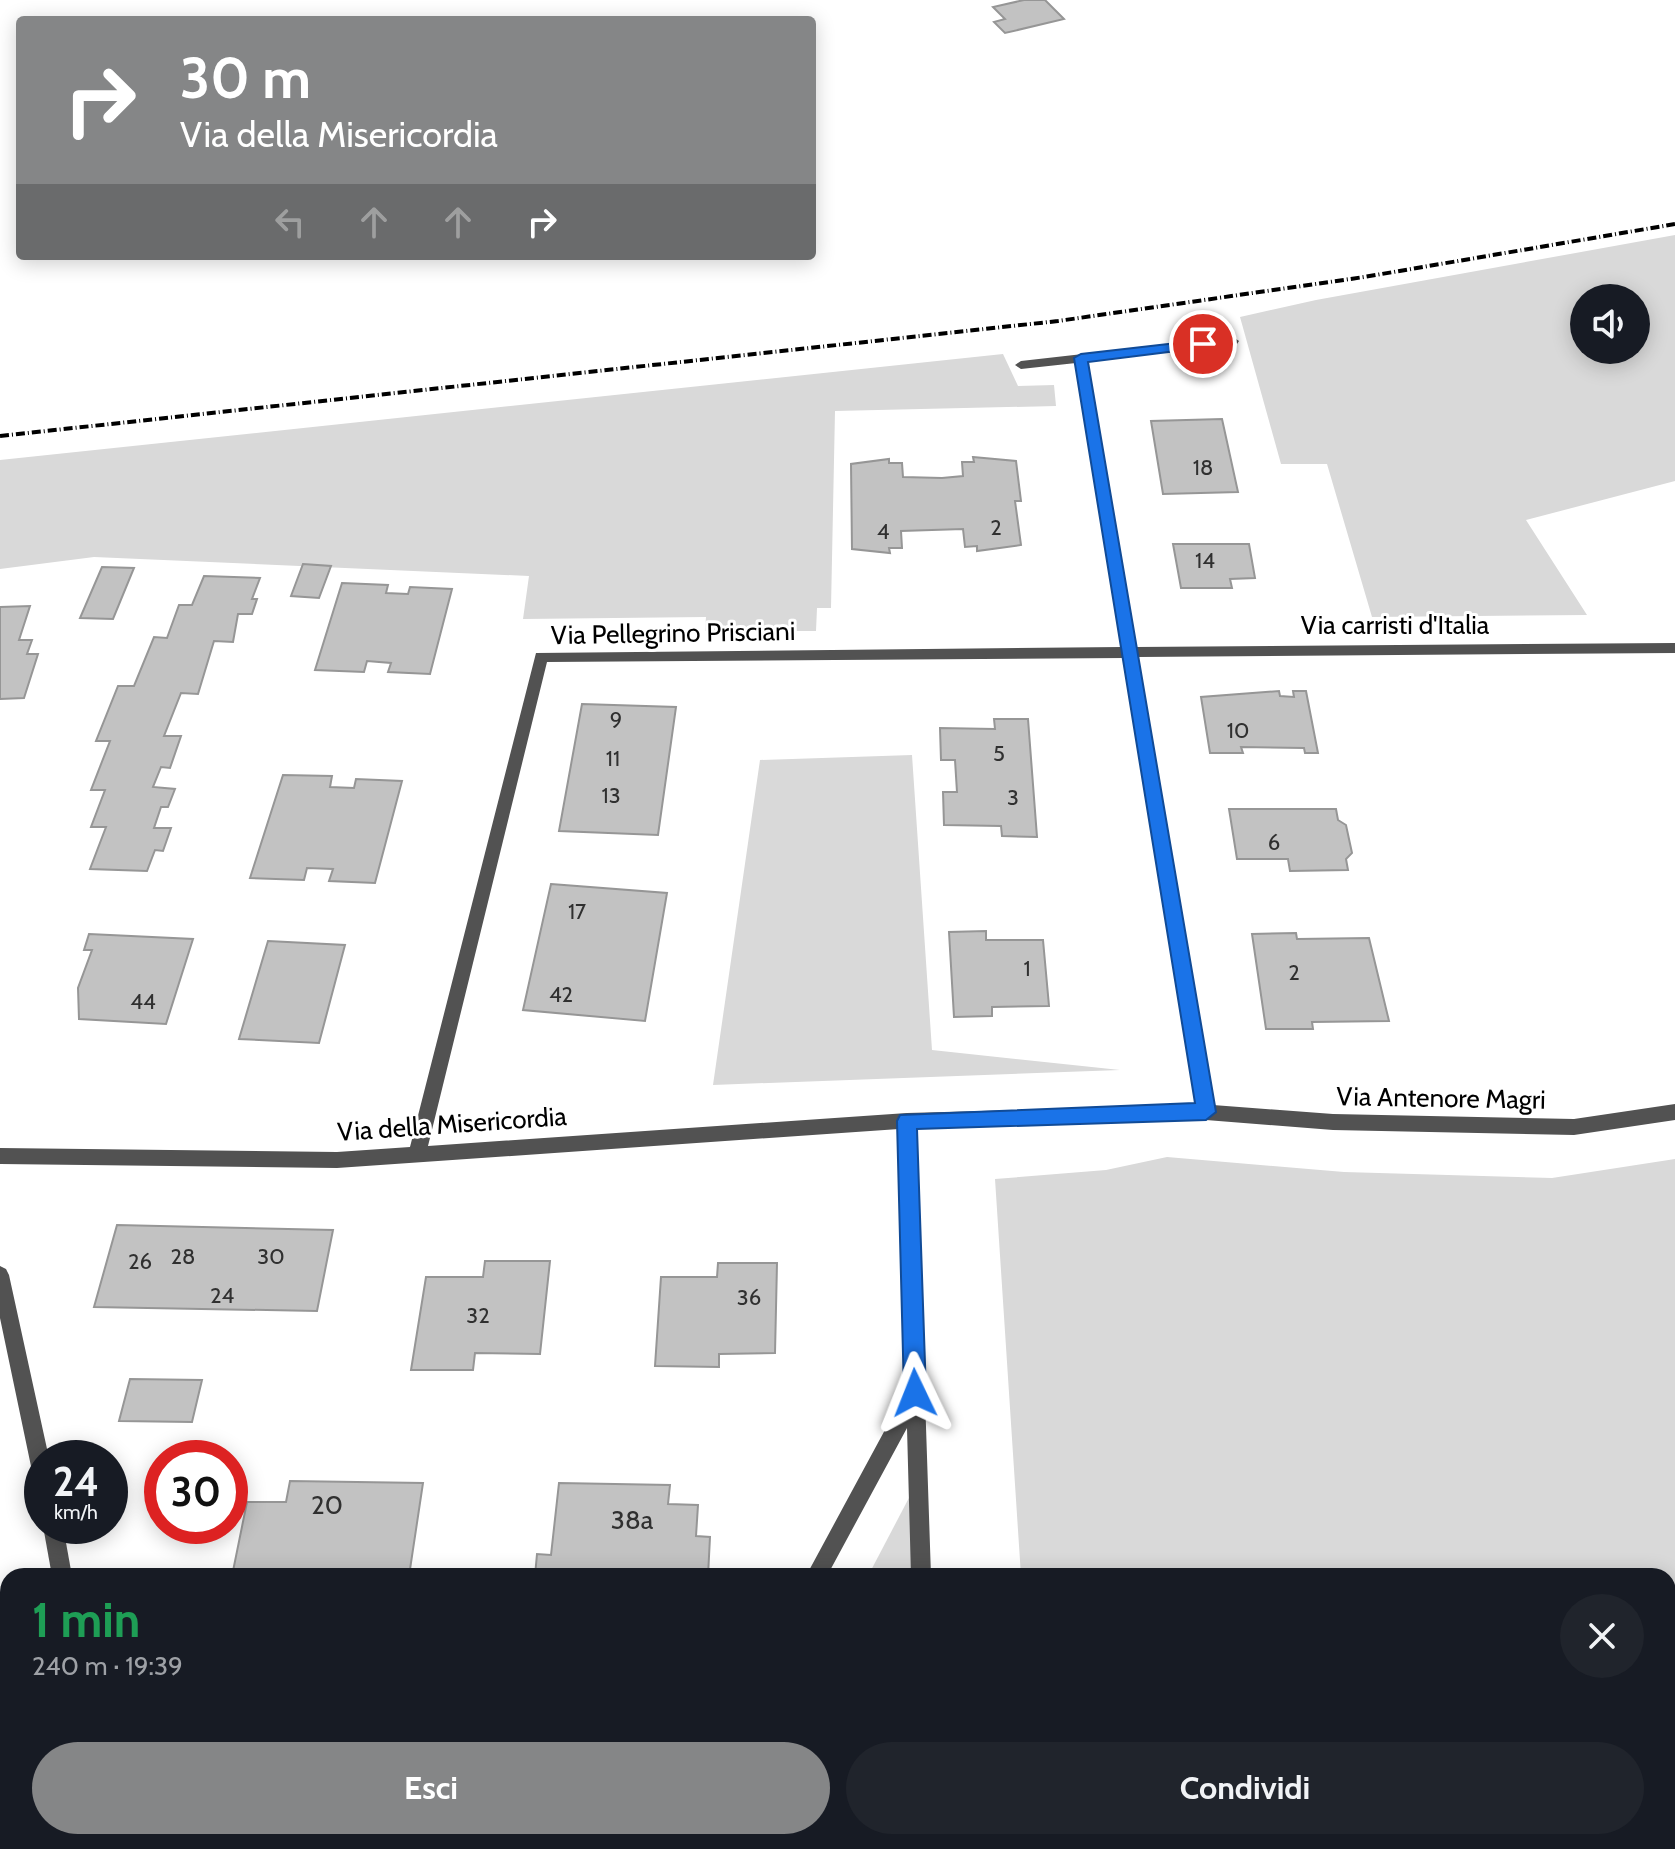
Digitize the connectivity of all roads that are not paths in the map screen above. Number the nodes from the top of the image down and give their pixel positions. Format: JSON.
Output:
{"nodes":[{"id":1,"x":1233,"y":341,"type":"dead end"},
{"id":2,"x":1081,"y":358,"type":"junction"},
{"id":3,"x":1021,"y":365,"type":"dead end"},
{"id":4,"x":1669,"y":648,"type":"edge"},
{"id":5,"x":1127,"y":651,"type":"junction"},
{"id":6,"x":1206,"y":1112,"type":"junction"},
{"id":7,"x":1675,"y":1112,"type":"edge"},
{"id":8,"x":907,"y":1121,"type":"junction"},
{"id":9,"x":0,"y":1156,"type":"edge"},
{"id":10,"x":417,"y":1156,"type":"junction"},
{"id":11,"x":0,"y":1275,"type":"edge"},
{"id":12,"x":915,"y":1393,"type":"junction"},
{"id":13,"x":35,"y":1440,"type":"edge"},
{"id":14,"x":56,"y":1544,"type":"edge"},
{"id":15,"x":61,"y":1568,"type":"edge"},
{"id":16,"x":820,"y":1568,"type":"edge"},
{"id":17,"x":921,"y":1568,"type":"edge"}],
"edges":[{"from":1,"to":2,"type":"street"},
{"from":2,"to":3,"type":"street"},
{"from":2,"to":5,"type":"street"},
{"from":4,"to":5,"type":"street","name":"Via carristi d'Italia"},
{"from":5,"to":6,"type":"street"},
{"from":5,"to":10,"type":"street","name":"Via Pellegrino Prisciani"},
{"from":6,"to":7,"type":"street","name":"Via Antenore Magri"},
{"from":6,"to":8,"type":"street","name":"Via della Misericordia"},
{"from":8,"to":10,"type":"street","name":"Via della Misericordia"},
{"from":8,"to":12,"type":"street"},
{"from":9,"to":10,"type":"street","name":"Via della Misericordia"},
{"from":11,"to":13,"type":"street"},
{"from":12,"to":16,"type":"street"},
{"from":12,"to":17,"type":"street"},
{"from":14,"to":15,"type":"street"}]}
